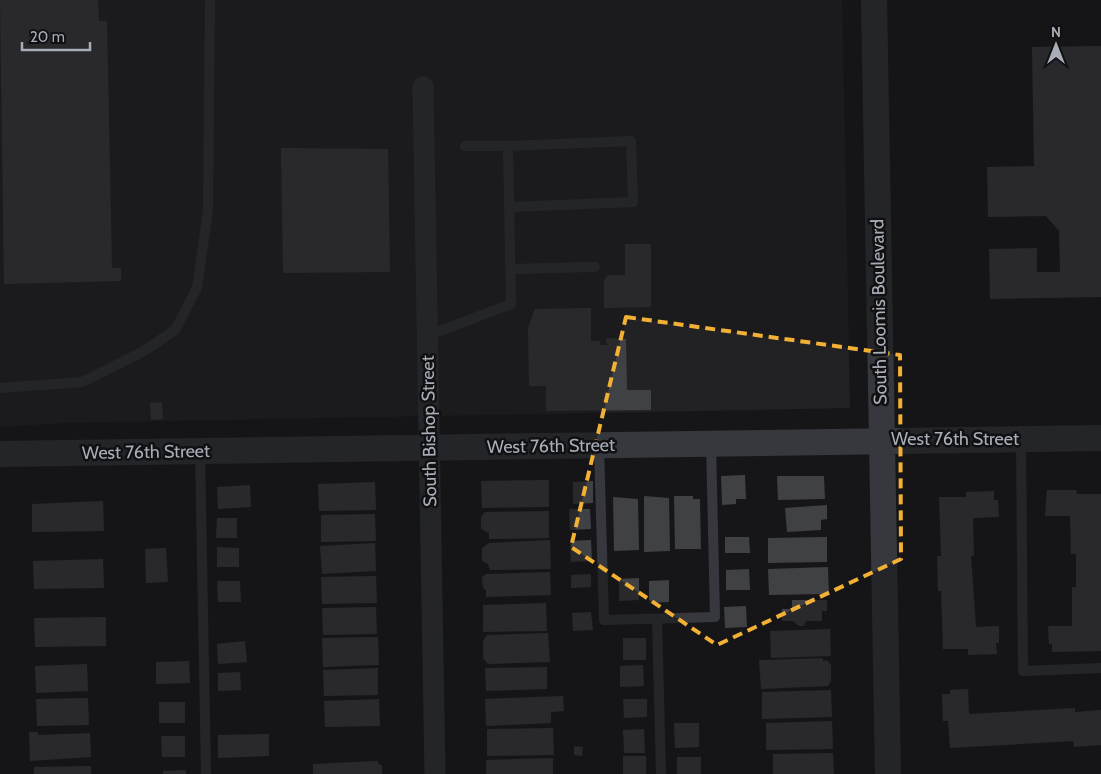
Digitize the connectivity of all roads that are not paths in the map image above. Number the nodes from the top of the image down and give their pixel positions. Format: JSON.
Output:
{"nodes":[{"id":1,"x":210,"y":0,"type":"edge"},
{"id":2,"x":874,"y":0,"type":"edge"},
{"id":3,"x":423,"y":87,"type":"dead end"},
{"id":4,"x":465,"y":146,"type":"dead end"},
{"id":5,"x":508,"y":146,"type":"junction"},
{"id":6,"x":509,"y":207,"type":"junction"},
{"id":7,"x":595,"y":267,"type":"dead end"},
{"id":8,"x":511,"y":269,"type":"junction"},
{"id":9,"x":427,"y":336,"type":"junction"},
{"id":10,"x":0,"y":388,"type":"edge"},
{"id":11,"x":1021,"y":438,"type":"junction"},
{"id":12,"x":1101,"y":438,"type":"edge"},
{"id":13,"x":881,"y":440,"type":"junction"},
{"id":14,"x":711,"y":443,"type":"junction"},
{"id":15,"x":599,"y":445,"type":"junction"},
{"id":16,"x":429,"y":448,"type":"junction"},
{"id":17,"x":200,"y":451,"type":"junction"},
{"id":18,"x":0,"y":454,"type":"edge"},
{"id":19,"x":657,"y":619,"type":"junction"},
{"id":20,"x":1101,"y":668,"type":"edge"},
{"id":21,"x":206,"y":774,"type":"edge"},
{"id":22,"x":435,"y":774,"type":"edge"},
{"id":23,"x":661,"y":774,"type":"edge"},
{"id":24,"x":888,"y":774,"type":"edge"}],
"edges":[{"from":1,"to":10,"type":"lane"},
{"from":2,"to":13,"type":"street","name":"South Loomis Boulevard"},
{"from":3,"to":9,"type":"street","name":"South Bishop Street"},
{"from":4,"to":5,"type":"lane"},
{"from":5,"to":6,"type":"lane"},
{"from":5,"to":6,"type":"lane"},
{"from":6,"to":8,"type":"lane"},
{"from":7,"to":8,"type":"lane"},
{"from":8,"to":9,"type":"lane"},
{"from":9,"to":16,"type":"street","name":"South Bishop Street"},
{"from":11,"to":12,"type":"street","name":"West 76th Street"},
{"from":11,"to":13,"type":"street","name":"West 76th Street"},
{"from":11,"to":20,"type":"lane"},
{"from":13,"to":14,"type":"street","name":"West 76th Street"},
{"from":13,"to":24,"type":"street","name":"South Loomis Boulevard"},
{"from":14,"to":15,"type":"street","name":"West 76th Street"},
{"from":14,"to":19,"type":"lane"},
{"from":15,"to":16,"type":"street","name":"West 76th Street"},
{"from":15,"to":19,"type":"lane"},
{"from":16,"to":17,"type":"street","name":"West 76th Street"},
{"from":16,"to":22,"type":"street","name":"South Bishop Street"},
{"from":17,"to":18,"type":"street","name":"West 76th Street"},
{"from":17,"to":21,"type":"lane"},
{"from":19,"to":23,"type":"lane"}]}
